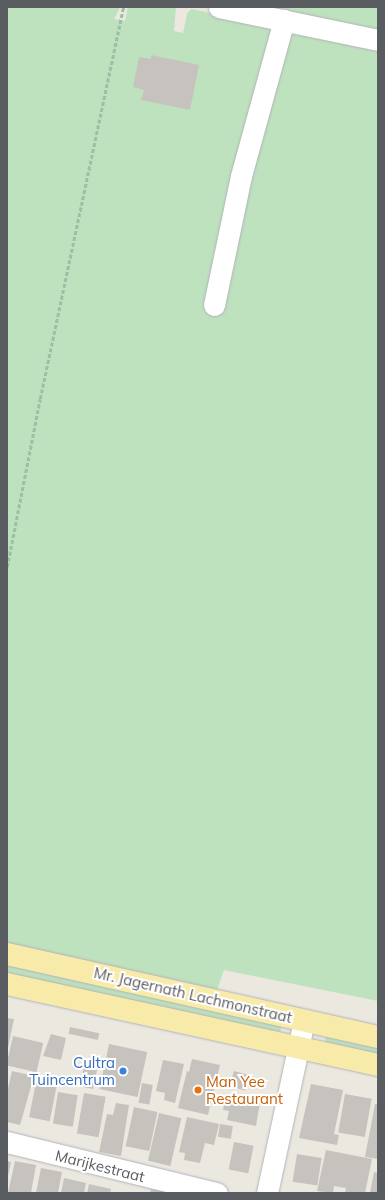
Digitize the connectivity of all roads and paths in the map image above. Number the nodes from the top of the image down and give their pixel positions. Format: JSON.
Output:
{"nodes":[{"id":1,"x":123,"y":7,"type":"edge"},
{"id":2,"x":219,"y":7,"type":"edge"},
{"id":3,"x":284,"y":20,"type":"junction"},
{"id":4,"x":378,"y":40,"type":"edge"},
{"id":5,"x":214,"y":305,"type":"dead end"},
{"id":6,"x":7,"y":567,"type":"edge"},
{"id":7,"x":7,"y":954,"type":"edge"},
{"id":8,"x":7,"y":984,"type":"edge"},
{"id":9,"x":304,"y":1020,"type":"junction"},
{"id":10,"x":378,"y":1037,"type":"edge"},
{"id":11,"x":298,"y":1048,"type":"junction"},
{"id":12,"x":378,"y":1065,"type":"edge"},
{"id":13,"x":7,"y":1142,"type":"edge"},
{"id":14,"x":217,"y":1193,"type":"edge"},
{"id":15,"x":267,"y":1193,"type":"edge"}],
"edges":[{"from":1,"to":6,"type":"path"},
{"from":2,"to":3,"type":"street"},
{"from":3,"to":4,"type":"street"},
{"from":3,"to":5,"type":"street"},
{"from":7,"to":9,"type":"main road","name":"Mr. Jagernath Lachmonstraat"},
{"from":8,"to":11,"type":"main road","name":"Mr. Jagernath Lachmonstraat"},
{"from":9,"to":10,"type":"main road","name":"Mr. Jagernath Lachmonstraat"},
{"from":9,"to":11,"type":"street"},
{"from":11,"to":12,"type":"main road","name":"Mr. Jagernath Lachmonstraat"},
{"from":11,"to":15,"type":"street"},
{"from":13,"to":14,"type":"street","name":"Marijkestraat"}]}
